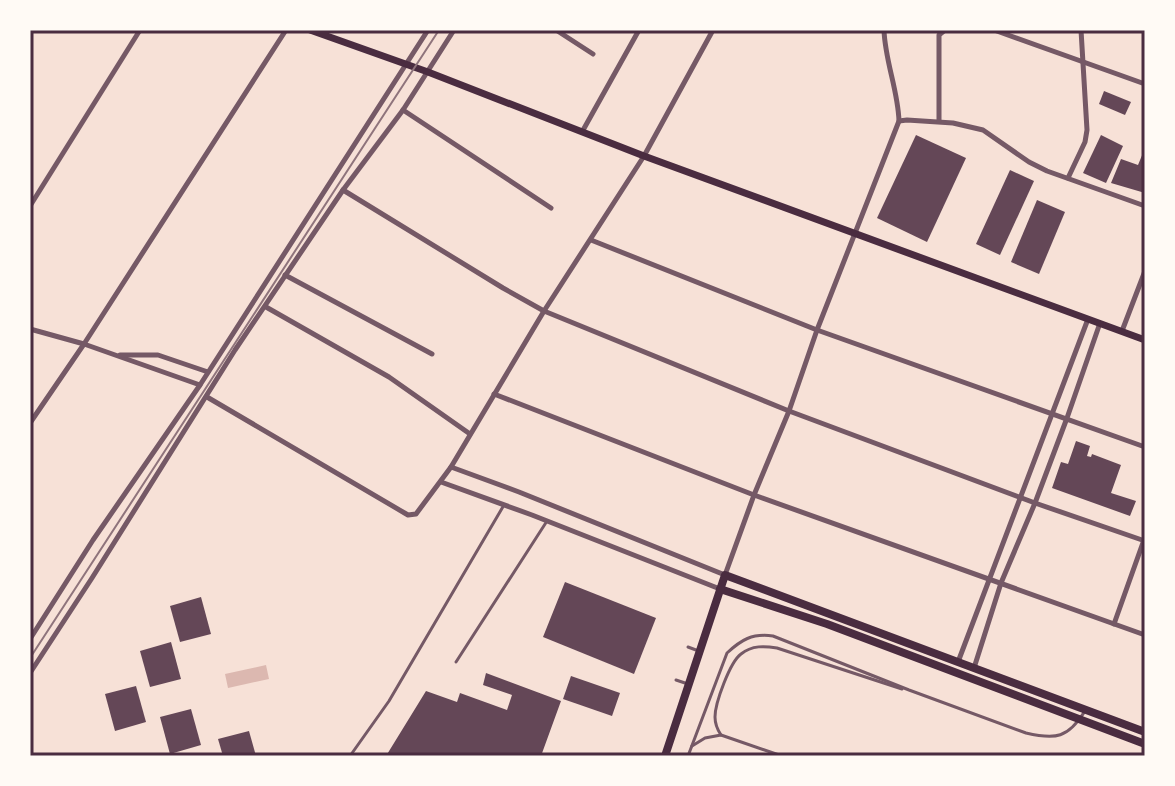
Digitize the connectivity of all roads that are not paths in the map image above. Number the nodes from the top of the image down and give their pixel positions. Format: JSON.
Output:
{"nodes":[{"id":1,"x":140,"y":30,"type":"edge"},
{"id":2,"x":286,"y":30,"type":"edge"},
{"id":3,"x":310,"y":30,"type":"edge"},
{"id":4,"x":428,"y":30,"type":"edge"},
{"id":5,"x":454,"y":30,"type":"edge"},
{"id":6,"x":556,"y":30,"type":"edge"},
{"id":7,"x":639,"y":30,"type":"edge"},
{"id":8,"x":713,"y":30,"type":"edge"},
{"id":9,"x":884,"y":30,"type":"edge"},
{"id":10,"x":945,"y":30,"type":"edge"},
{"id":11,"x":994,"y":30,"type":"edge"},
{"id":12,"x":1081,"y":30,"type":"edge"},
{"id":13,"x":593,"y":54,"type":"dead end"},
{"id":14,"x":1084,"y":62,"type":"junction"},
{"id":15,"x":405,"y":64,"type":"junction"},
{"id":16,"x":428,"y":72,"type":"junction"},
{"id":17,"x":1145,"y":84,"type":"edge"},
{"id":18,"x":403,"y":110,"type":"junction"},
{"id":19,"x":899,"y":121,"type":"junction"},
{"id":20,"x":939,"y":121,"type":"junction"},
{"id":21,"x":582,"y":132,"type":"junction"},
{"id":22,"x":644,"y":156,"type":"junction"},
{"id":23,"x":1068,"y":178,"type":"junction"},
{"id":24,"x":343,"y":190,"type":"junction"},
{"id":25,"x":30,"y":206,"type":"edge"},
{"id":26,"x":1145,"y":206,"type":"edge"},
{"id":27,"x":551,"y":208,"type":"dead end"},
{"id":28,"x":856,"y":234,"type":"junction"},
{"id":29,"x":591,"y":240,"type":"junction"},
{"id":30,"x":1145,"y":271,"type":"edge"},
{"id":31,"x":285,"y":275,"type":"junction"},
{"id":32,"x":266,"y":307,"type":"junction"},
{"id":33,"x":544,"y":311,"type":"junction"},
{"id":34,"x":1088,"y":319,"type":"junction"},
{"id":35,"x":1100,"y":323,"type":"junction"},
{"id":36,"x":30,"y":329,"type":"edge"},
{"id":37,"x":817,"y":330,"type":"junction"},
{"id":38,"x":1122,"y":331,"type":"junction"},
{"id":39,"x":1145,"y":340,"type":"edge"},
{"id":40,"x":84,"y":344,"type":"junction"},
{"id":41,"x":432,"y":354,"type":"dead end"},
{"id":42,"x":114,"y":355,"type":"junction"},
{"id":43,"x":208,"y":372,"type":"junction"},
{"id":44,"x":200,"y":385,"type":"junction"},
{"id":45,"x":494,"y":394,"type":"junction"},
{"id":46,"x":207,"y":397,"type":"junction"},
{"id":47,"x":789,"y":411,"type":"junction"},
{"id":48,"x":1052,"y":413,"type":"junction"},
{"id":49,"x":1067,"y":418,"type":"junction"},
{"id":50,"x":30,"y":423,"type":"edge"},
{"id":51,"x":470,"y":434,"type":"junction"},
{"id":52,"x":1145,"y":447,"type":"edge"},
{"id":53,"x":451,"y":467,"type":"junction"},
{"id":54,"x":441,"y":482,"type":"junction"},
{"id":55,"x":754,"y":495,"type":"junction"},
{"id":56,"x":1020,"y":497,"type":"junction"},
{"id":57,"x":1035,"y":503,"type":"junction"},
{"id":58,"x":504,"y":505,"type":"junction"},
{"id":59,"x":547,"y":521,"type":"junction"},
{"id":60,"x":1145,"y":539,"type":"edge"},
{"id":61,"x":725,"y":575,"type":"junction"},
{"id":62,"x":990,"y":580,"type":"junction"},
{"id":63,"x":1001,"y":583,"type":"junction"},
{"id":64,"x":720,"y":589,"type":"junction"},
{"id":65,"x":1114,"y":624,"type":"junction"},
{"id":66,"x":1145,"y":635,"type":"edge"},
{"id":67,"x":30,"y":639,"type":"edge"},
{"id":68,"x":688,"y":647,"type":"dead end"},
{"id":69,"x":700,"y":651,"type":"junction"},
{"id":70,"x":456,"y":662,"type":"dead end"},
{"id":71,"x":958,"y":662,"type":"junction"},
{"id":72,"x":974,"y":668,"type":"junction"},
{"id":73,"x":30,"y":673,"type":"edge"},
{"id":74,"x":676,"y":680,"type":"dead end"},
{"id":75,"x":689,"y":684,"type":"junction"},
{"id":76,"x":955,"y":707,"type":"junction"},
{"id":77,"x":1086,"y":710,"type":"junction"},
{"id":78,"x":1079,"y":720,"type":"junction"},
{"id":79,"x":1145,"y":732,"type":"edge"},
{"id":80,"x":721,"y":735,"type":"junction"},
{"id":81,"x":1145,"y":744,"type":"edge"},
{"id":82,"x":692,"y":747,"type":"junction"},
{"id":83,"x":779,"y":755,"type":"edge"},
{"id":84,"x":350,"y":756,"type":"edge"},
{"id":85,"x":665,"y":756,"type":"edge"},
{"id":86,"x":688,"y":756,"type":"edge"}],
"edges":[{"from":1,"to":25,"type":"street"},
{"from":2,"to":40,"type":"street"},
{"from":3,"to":15,"type":"main road"},
{"from":4,"to":15,"type":"street"},
{"from":5,"to":16,"type":"street"},
{"from":6,"to":13,"type":"street"},
{"from":7,"to":21,"type":"street"},
{"from":8,"to":22,"type":"street"},
{"from":9,"to":19,"type":"street"},
{"from":10,"to":20,"type":"street"},
{"from":11,"to":14,"type":"street"},
{"from":12,"to":14,"type":"street"},
{"from":14,"to":17,"type":"street"},
{"from":14,"to":23,"type":"street"},
{"from":15,"to":16,"type":"main road"},
{"from":15,"to":43,"type":"street"},
{"from":16,"to":18,"type":"street"},
{"from":16,"to":21,"type":"main road"},
{"from":18,"to":24,"type":"street"},
{"from":18,"to":27,"type":"street"},
{"from":19,"to":20,"type":"street"},
{"from":19,"to":28,"type":"street"},
{"from":20,"to":23,"type":"street"},
{"from":21,"to":22,"type":"main road"},
{"from":22,"to":28,"type":"main road"},
{"from":22,"to":29,"type":"street"},
{"from":23,"to":26,"type":"street"},
{"from":24,"to":31,"type":"street"},
{"from":24,"to":33,"type":"street"},
{"from":28,"to":34,"type":"main road"},
{"from":28,"to":37,"type":"street"},
{"from":29,"to":33,"type":"street"},
{"from":29,"to":37,"type":"street"},
{"from":30,"to":38,"type":"street"},
{"from":31,"to":32,"type":"street"},
{"from":31,"to":41,"type":"street"},
{"from":32,"to":46,"type":"street"},
{"from":32,"to":51,"type":"street"},
{"from":33,"to":45,"type":"street"},
{"from":33,"to":47,"type":"street"},
{"from":34,"to":35,"type":"main road"},
{"from":34,"to":48,"type":"street"},
{"from":35,"to":38,"type":"main road"},
{"from":35,"to":49,"type":"street"},
{"from":36,"to":40,"type":"street"},
{"from":37,"to":47,"type":"street"},
{"from":37,"to":48,"type":"street"},
{"from":38,"to":39,"type":"main road"},
{"from":40,"to":42,"type":"street"},
{"from":40,"to":50,"type":"street"},
{"from":42,"to":43,"type":"street"},
{"from":42,"to":44,"type":"street"},
{"from":43,"to":44,"type":"street"},
{"from":44,"to":67,"type":"street"},
{"from":45,"to":51,"type":"street"},
{"from":45,"to":55,"type":"street"},
{"from":46,"to":54,"type":"street"},
{"from":46,"to":73,"type":"street"},
{"from":47,"to":55,"type":"street"},
{"from":47,"to":56,"type":"street"},
{"from":48,"to":49,"type":"street"},
{"from":48,"to":56,"type":"street"},
{"from":49,"to":52,"type":"street"},
{"from":49,"to":57,"type":"street"},
{"from":51,"to":53,"type":"street"},
{"from":53,"to":54,"type":"street"},
{"from":53,"to":61,"type":"street"},
{"from":54,"to":58,"type":"street"},
{"from":55,"to":61,"type":"street"},
{"from":55,"to":62,"type":"street"},
{"from":56,"to":57,"type":"street"},
{"from":56,"to":62,"type":"street"},
{"from":57,"to":60,"type":"street"},
{"from":57,"to":63,"type":"street"},
{"from":58,"to":59,"type":"street"},
{"from":58,"to":84,"type":"lane"},
{"from":59,"to":64,"type":"street"},
{"from":59,"to":70,"type":"lane"},
{"from":60,"to":65,"type":"street"},
{"from":61,"to":64,"type":"main road"},
{"from":61,"to":71,"type":"main road"},
{"from":62,"to":63,"type":"street"},
{"from":62,"to":71,"type":"street"},
{"from":63,"to":65,"type":"street"},
{"from":63,"to":72,"type":"street"},
{"from":64,"to":69,"type":"main road"},
{"from":64,"to":78,"type":"main road"},
{"from":65,"to":66,"type":"street"},
{"from":68,"to":69,"type":"lane"},
{"from":69,"to":75,"type":"main road"},
{"from":71,"to":72,"type":"main road"},
{"from":72,"to":77,"type":"main road"},
{"from":74,"to":75,"type":"lane"},
{"from":75,"to":85,"type":"main road"},
{"from":76,"to":78,"type":"lane"},
{"from":76,"to":80,"type":"lane"},
{"from":76,"to":82,"type":"lane"},
{"from":77,"to":78,"type":"lane"},
{"from":77,"to":79,"type":"main road"},
{"from":78,"to":81,"type":"main road"},
{"from":80,"to":82,"type":"lane"},
{"from":80,"to":83,"type":"lane"},
{"from":82,"to":86,"type":"lane"}]}
